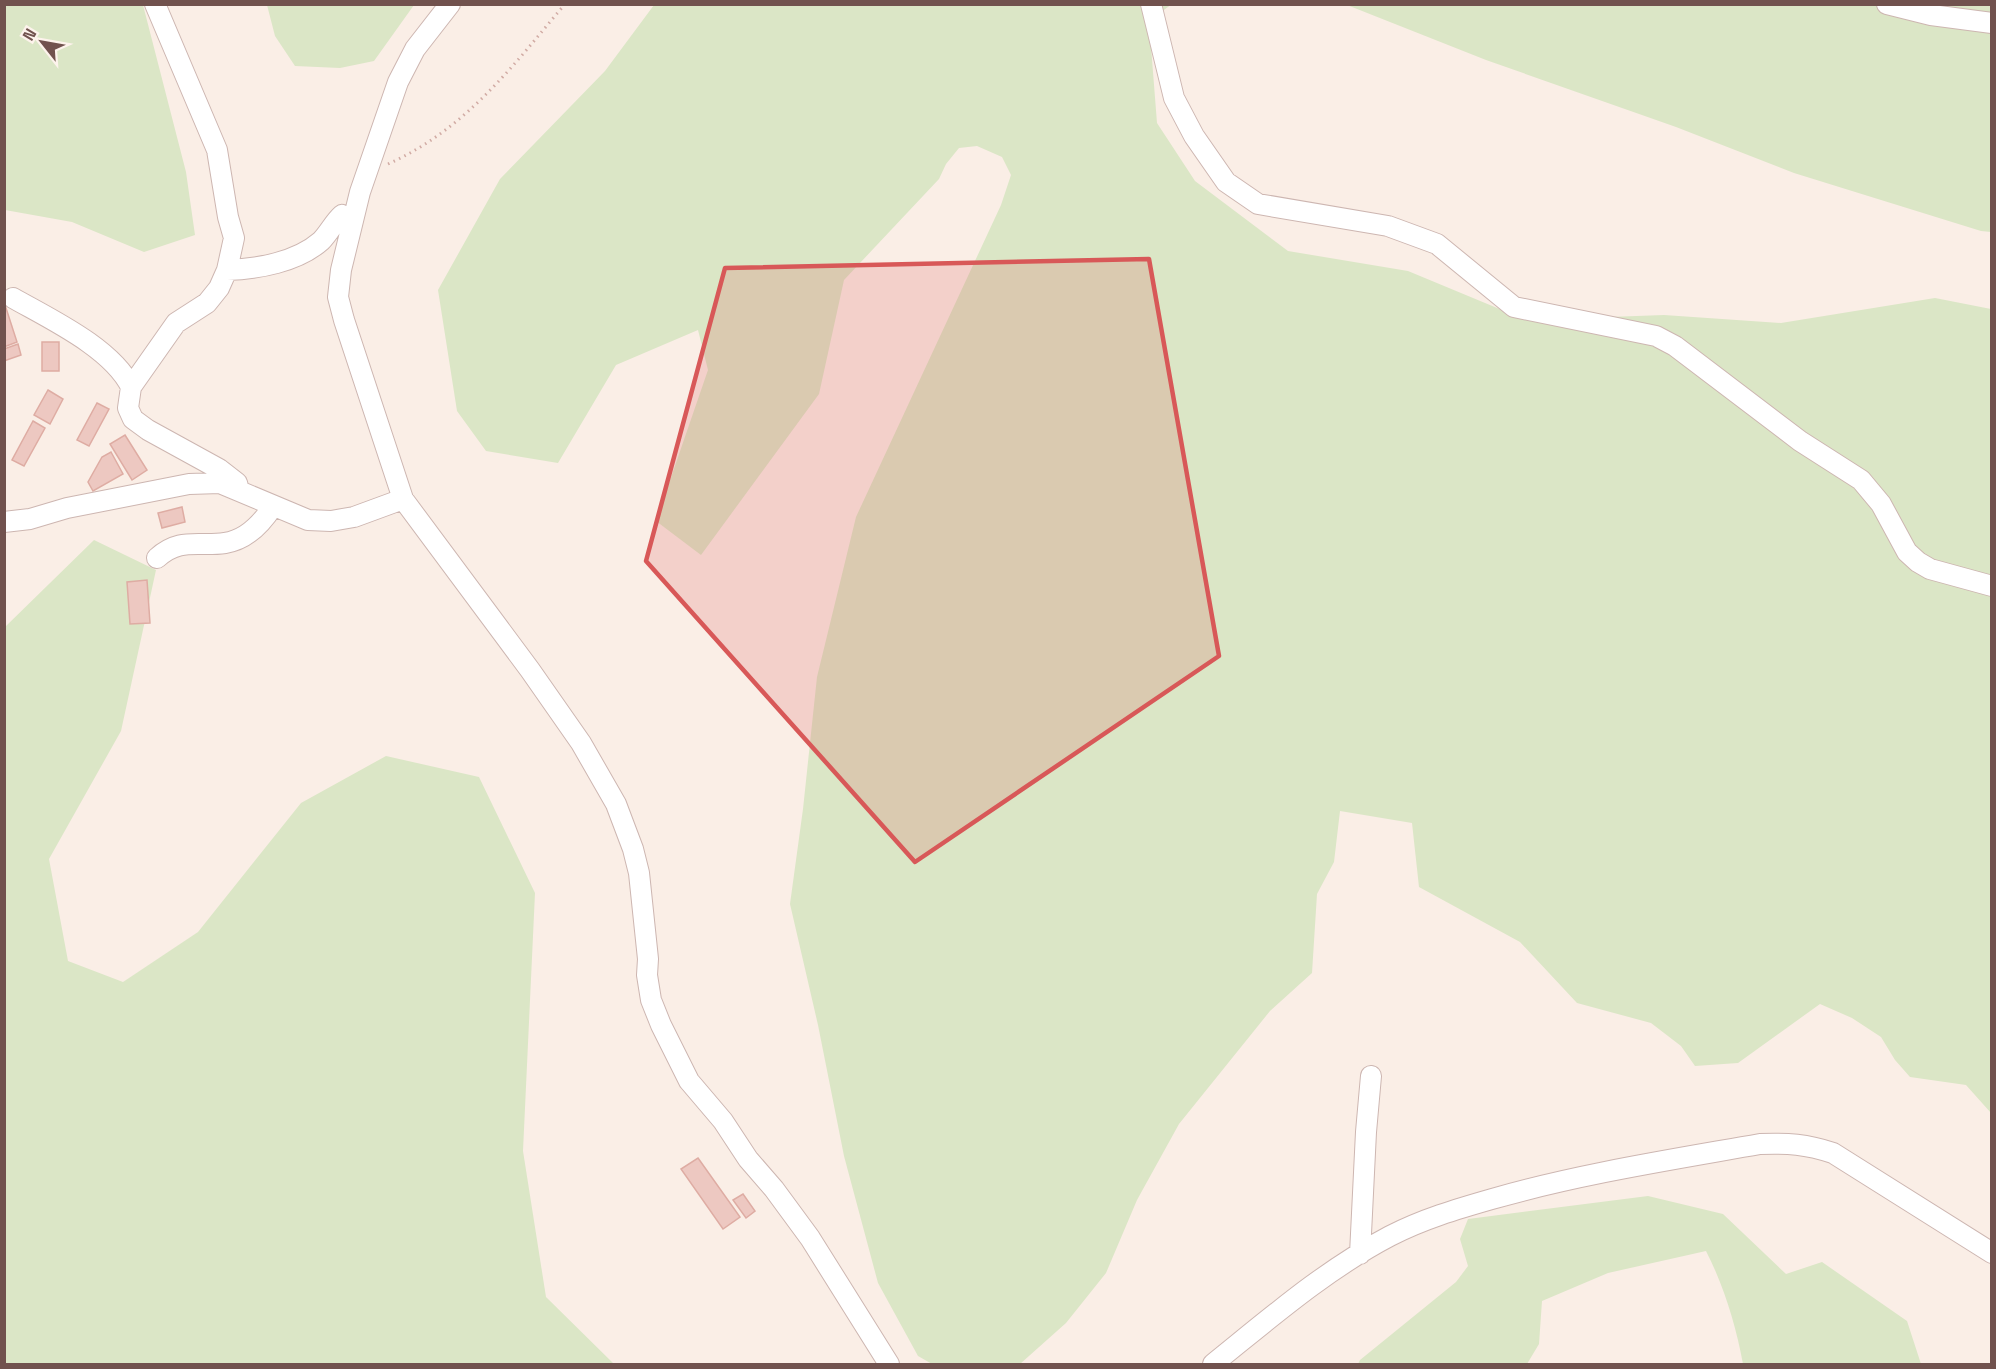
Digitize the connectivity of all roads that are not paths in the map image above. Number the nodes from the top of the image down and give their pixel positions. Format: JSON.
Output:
{"nodes":[{"id":1,"x":155,"y":4,"type":"edge"},
{"id":2,"x":450,"y":4,"type":"edge"},
{"id":3,"x":1150,"y":4,"type":"edge"},
{"id":4,"x":1887,"y":4,"type":"edge"},
{"id":5,"x":1992,"y":23,"type":"edge"},
{"id":6,"x":353,"y":220,"type":"junction"},
{"id":7,"x":227,"y":270,"type":"junction"},
{"id":8,"x":13,"y":298,"type":"dead end"},
{"id":9,"x":131,"y":387,"type":"junction"},
{"id":10,"x":239,"y":490,"type":"junction"},
{"id":11,"x":403,"y":500,"type":"junction"},
{"id":12,"x":273,"y":506,"type":"junction"},
{"id":13,"x":4,"y":522,"type":"edge"},
{"id":14,"x":157,"y":558,"type":"dead end"},
{"id":15,"x":1992,"y":586,"type":"edge"},
{"id":16,"x":1371,"y":1076,"type":"dead end"},
{"id":17,"x":1992,"y":1253,"type":"edge"},
{"id":18,"x":1360,"y":1254,"type":"junction"},
{"id":19,"x":889,"y":1365,"type":"edge"},
{"id":20,"x":1213,"y":1365,"type":"edge"}],
"edges":[{"from":1,"to":7,"type":"street"},
{"from":2,"to":6,"type":"street"},
{"from":3,"to":15,"type":"street"},
{"from":4,"to":5,"type":"street"},
{"from":6,"to":7,"type":"street"},
{"from":6,"to":11,"type":"street"},
{"from":7,"to":9,"type":"street"},
{"from":8,"to":9,"type":"street"},
{"from":9,"to":10,"type":"street"},
{"from":10,"to":12,"type":"street"},
{"from":10,"to":13,"type":"street"},
{"from":11,"to":12,"type":"street"},
{"from":11,"to":19,"type":"street"},
{"from":12,"to":14,"type":"street"},
{"from":16,"to":18,"type":"street"},
{"from":17,"to":18,"type":"street"},
{"from":18,"to":20,"type":"street"}]}
